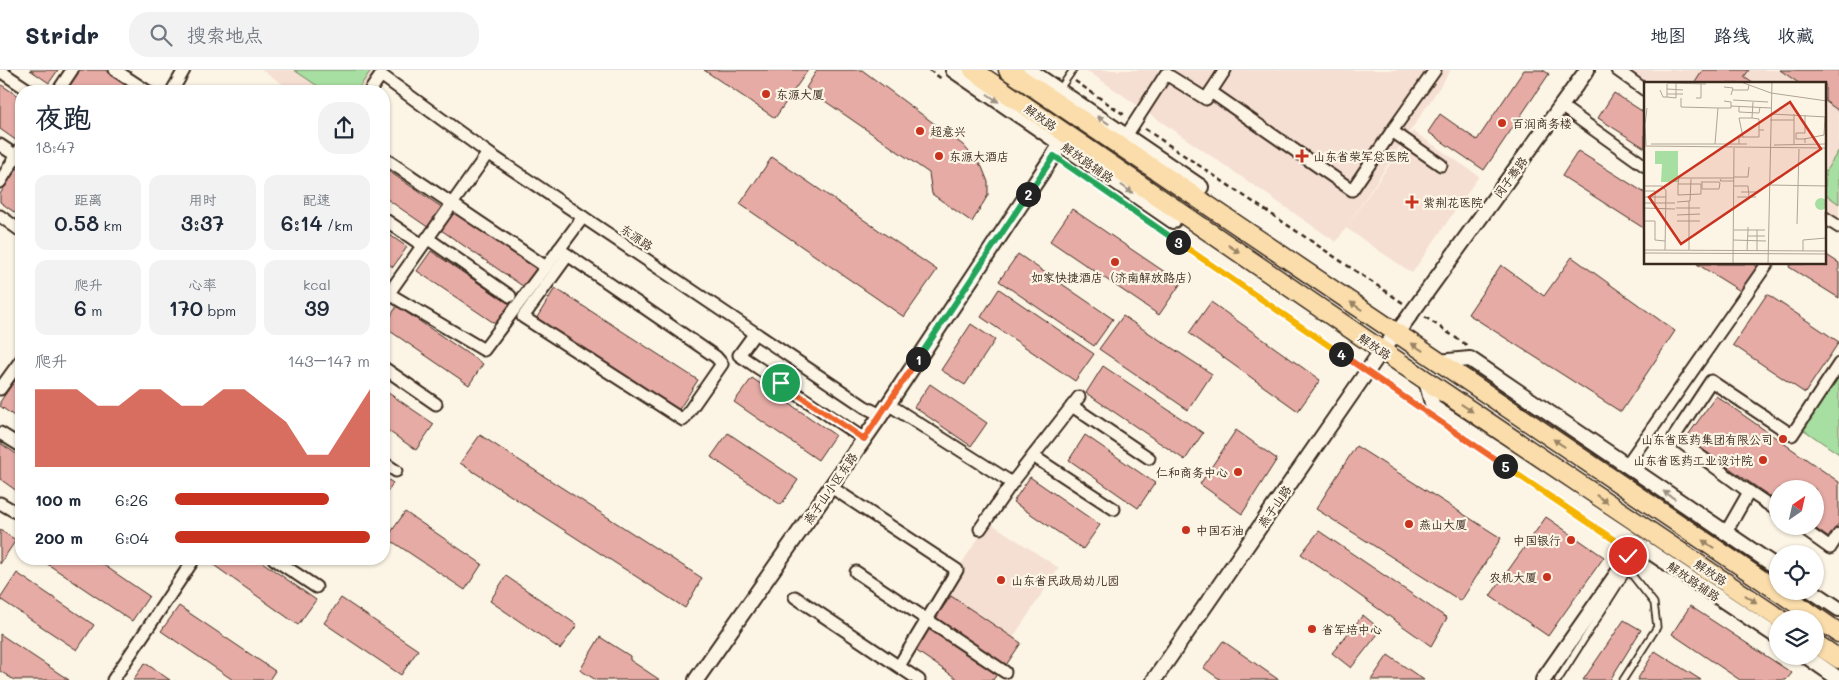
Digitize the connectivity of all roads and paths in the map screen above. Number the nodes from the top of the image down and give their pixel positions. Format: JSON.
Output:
{"nodes":[{"id":1,"x":72,"y":70,"type":"edge"},
{"id":2,"x":115,"y":70,"type":"edge"},
{"id":3,"x":184,"y":70,"type":"edge"},
{"id":4,"x":929,"y":70,"type":"edge"},
{"id":5,"x":973,"y":70,"type":"edge"},
{"id":6,"x":1008,"y":70,"type":"edge"},
{"id":7,"x":1028,"y":70,"type":"edge"},
{"id":8,"x":1073,"y":70,"type":"edge"},
{"id":9,"x":1225,"y":70,"type":"edge"},
{"id":10,"x":1435,"y":70,"type":"edge"},
{"id":11,"x":1588,"y":70,"type":"edge"},
{"id":12,"x":1617,"y":70,"type":"edge"},
{"id":13,"x":0,"y":71,"type":"edge"},
{"id":14,"x":948,"y":75,"type":"edge"},
{"id":15,"x":21,"y":85,"type":"edge"},
{"id":16,"x":62,"y":85,"type":"edge"},
{"id":17,"x":138,"y":85,"type":"edge"},
{"id":18,"x":175,"y":85,"type":"edge"},
{"id":19,"x":374,"y":85,"type":"edge"},
{"id":20,"x":1644,"y":89,"type":"edge"},
{"id":21,"x":1059,"y":90,"type":"junction"},
{"id":22,"x":1210,"y":92,"type":"junction"},
{"id":23,"x":1561,"y":106,"type":"junction"},
{"id":24,"x":1392,"y":131,"type":"junction"},
{"id":25,"x":1126,"y":136,"type":"junction"},
{"id":26,"x":0,"y":144,"type":"edge"},
{"id":27,"x":1061,"y":144,"type":"junction"},
{"id":28,"x":15,"y":152,"type":"edge"},
{"id":29,"x":488,"y":153,"type":"junction"},
{"id":30,"x":15,"y":162,"type":"edge"},
{"id":31,"x":390,"y":162,"type":"edge"},
{"id":32,"x":1441,"y":165,"type":"dead end"},
{"id":33,"x":1644,"y":165,"type":"edge"},
{"id":34,"x":0,"y":182,"type":"edge"},
{"id":35,"x":1202,"y":187,"type":"joint"},
{"id":36,"x":452,"y":203,"type":"junction"},
{"id":37,"x":1207,"y":205,"type":"junction"},
{"id":38,"x":0,"y":216,"type":"edge"},
{"id":39,"x":583,"y":217,"type":"junction"},
{"id":40,"x":1826,"y":219,"type":"edge"},
{"id":41,"x":390,"y":222,"type":"edge"},
{"id":42,"x":1194,"y":222,"type":"junction"},
{"id":43,"x":1166,"y":225,"type":"junction"},
{"id":44,"x":15,"y":226,"type":"edge"},
{"id":45,"x":1839,"y":227,"type":"edge"},
{"id":46,"x":425,"y":242,"type":"junction"},
{"id":47,"x":564,"y":252,"type":"junction"},
{"id":48,"x":1766,"y":265,"type":"edge"},
{"id":49,"x":546,"y":268,"type":"junction"},
{"id":50,"x":390,"y":288,"type":"edge"},
{"id":51,"x":510,"y":296,"type":"dead end"},
{"id":52,"x":390,"y":298,"type":"edge"},
{"id":53,"x":755,"y":333,"type":"junction"},
{"id":54,"x":1397,"y":333,"type":"junction"},
{"id":55,"x":1384,"y":352,"type":"junction"},
{"id":56,"x":1438,"y":362,"type":"junction"},
{"id":57,"x":1839,"y":364,"type":"edge"},
{"id":58,"x":15,"y":372,"type":"edge"},
{"id":59,"x":390,"y":372,"type":"edge"},
{"id":60,"x":1370,"y":374,"type":"junction"},
{"id":61,"x":1426,"y":381,"type":"junction"},
{"id":62,"x":0,"y":389,"type":"edge"},
{"id":63,"x":436,"y":404,"type":"dead end"},
{"id":64,"x":884,"y":409,"type":"junction"},
{"id":65,"x":1421,"y":409,"type":"dead end"},
{"id":66,"x":0,"y":433,"type":"edge"},
{"id":67,"x":864,"y":439,"type":"junction"},
{"id":68,"x":15,"y":442,"type":"edge"},
{"id":69,"x":1033,"y":456,"type":"junction"},
{"id":70,"x":1149,"y":458,"type":"dead end"},
{"id":71,"x":390,"y":466,"type":"edge"},
{"id":72,"x":1626,"y":466,"type":"junction"},
{"id":73,"x":396,"y":470,"type":"dead end"},
{"id":74,"x":1012,"y":483,"type":"junction"},
{"id":75,"x":1741,"y":486,"type":"junction"},
{"id":76,"x":831,"y":487,"type":"junction"},
{"id":77,"x":0,"y":503,"type":"edge"},
{"id":78,"x":1769,"y":506,"type":"edge"},
{"id":79,"x":1114,"y":509,"type":"dead end"},
{"id":80,"x":15,"y":512,"type":"edge"},
{"id":81,"x":980,"y":529,"type":"dead end"},
{"id":82,"x":1725,"y":534,"type":"junction"},
{"id":83,"x":1839,"y":534,"type":"edge"},
{"id":84,"x":1812,"y":535,"type":"edge"},
{"id":85,"x":1638,"y":544,"type":"junction"},
{"id":86,"x":1769,"y":562,"type":"edge"},
{"id":87,"x":190,"y":565,"type":"edge"},
{"id":88,"x":283,"y":565,"type":"edge"},
{"id":89,"x":1626,"y":567,"type":"junction"},
{"id":90,"x":856,"y":572,"type":"dead end"},
{"id":91,"x":1769,"y":585,"type":"edge"},
{"id":92,"x":316,"y":587,"type":"dead end"},
{"id":93,"x":796,"y":597,"type":"dead end"},
{"id":94,"x":1824,"y":599,"type":"edge"},
{"id":95,"x":1792,"y":600,"type":"edge"},
{"id":96,"x":1839,"y":609,"type":"edge"},
{"id":97,"x":1769,"y":612,"type":"edge"},
{"id":98,"x":928,"y":618,"type":"junction"},
{"id":99,"x":1835,"y":628,"type":"edge"},
{"id":100,"x":1769,"y":631,"type":"edge"},
{"id":101,"x":1824,"y":649,"type":"edge"},
{"id":102,"x":1839,"y":659,"type":"edge"},
{"id":103,"x":1819,"y":665,"type":"edge"},
{"id":104,"x":899,"y":666,"type":"junction"},
{"id":105,"x":1005,"y":672,"type":"dead end"},
{"id":106,"x":1839,"y":679,"type":"edge"},
{"id":107,"x":113,"y":680,"type":"edge"},
{"id":108,"x":696,"y":680,"type":"edge"},
{"id":109,"x":919,"y":680,"type":"edge"},
{"id":110,"x":1154,"y":680,"type":"edge"},
{"id":111,"x":1161,"y":680,"type":"edge"},
{"id":112,"x":1543,"y":680,"type":"edge"},
{"id":113,"x":1558,"y":680,"type":"edge"},
{"id":114,"x":1623,"y":680,"type":"edge"}],
"edges":[{"from":1,"to":16,"type":"street"},
{"from":2,"to":17,"type":"street"},
{"from":3,"to":18,"type":"street"},
{"from":4,"to":14,"type":"path"},
{"from":5,"to":42,"type":"main road","name":"解放路"},
{"from":6,"to":37,"type":"main road","name":"解放路"},
{"from":7,"to":21,"type":"street"},
{"from":8,"to":21,"type":"lane"},
{"from":9,"to":22,"type":"street"},
{"from":10,"to":24,"type":"street"},
{"from":11,"to":23,"type":"street","name":"闵子骞路"},
{"from":12,"to":20,"type":"street"},
{"from":13,"to":15,"type":"street"},
{"from":14,"to":27,"type":"street","name":"解放路辅路","one_way":true},
{"from":19,"to":29,"type":"street","name":"东源路"},
{"from":25,"to":21,"type":"street","one_way":true},
{"from":22,"to":24,"type":"street"},
{"from":22,"to":25,"type":"street"},
{"from":23,"to":33,"type":"street"},
{"from":23,"to":54,"type":"street","name":"闵子骞路"},
{"from":24,"to":32,"type":"street"},
{"from":25,"to":35,"type":"street"},
{"from":26,"to":28,"type":"street"},
{"from":27,"to":43,"type":"street","name":"解放路辅路","one_way":true},
{"from":27,"to":64,"type":"street","name":"燕子山小区东路"},
{"from":29,"to":36,"type":"street"},
{"from":29,"to":39,"type":"street","name":"东源路"},
{"from":30,"to":34,"type":"street"},
{"from":31,"to":36,"type":"street"},
{"from":35,"to":37,"type":"main road"},
{"from":36,"to":46,"type":"street"},
{"from":36,"to":49,"type":"street"},
{"from":54,"to":37,"type":"main road","name":"解放路","one_way":true},
{"from":38,"to":44,"type":"street"},
{"from":39,"to":47,"type":"street"},
{"from":39,"to":53,"type":"street","name":"东源路"},
{"from":40,"to":45,"type":"street"},
{"from":41,"to":46,"type":"street"},
{"from":42,"to":43,"type":"main road"},
{"from":42,"to":55,"type":"main road","name":"解放路","one_way":true},
{"from":43,"to":60,"type":"path"},
{"from":46,"to":50,"type":"street"},
{"from":46,"to":51,"type":"street"},
{"from":47,"to":47,"type":"street"},
{"from":47,"to":49,"type":"street"},
{"from":48,"to":72,"type":"street"},
{"from":49,"to":52,"type":"street"},
{"from":53,"to":64,"type":"street","name":"东源路"},
{"from":53,"to":67,"type":"street"},
{"from":54,"to":55,"type":"street","name":"燕子山路"},
{"from":56,"to":54,"type":"main road","name":"解放路","one_way":true},
{"from":55,"to":60,"type":"street","name":"燕子山路"},
{"from":55,"to":61,"type":"main road","name":"解放路"},
{"from":56,"to":72,"type":"street"},
{"from":91,"to":56,"type":"main road","name":"解放路","one_way":true},
{"from":57,"to":75,"type":"street"},
{"from":58,"to":62,"type":"street"},
{"from":59,"to":63,"type":"street"},
{"from":60,"to":65,"type":"path"},
{"from":60,"to":110,"type":"street","name":"燕子山路"},
{"from":60,"to":111,"type":"street","name":"燕子山路"},
{"from":61,"to":85,"type":"street","name":"解放路辅路"},
{"from":61,"to":97,"type":"main road","name":"解放路","one_way":true},
{"from":64,"to":67,"type":"street","name":"燕子山小区东路"},
{"from":64,"to":74,"type":"street","name":"东源路"},
{"from":66,"to":68,"type":"street"},
{"from":67,"to":76,"type":"street","name":"燕子山小区东路"},
{"from":69,"to":70,"type":"street"},
{"from":69,"to":74,"type":"street"},
{"from":69,"to":79,"type":"street"},
{"from":71,"to":73,"type":"street"},
{"from":82,"to":72,"type":"street","one_way":true},
{"from":74,"to":81,"type":"street"},
{"from":75,"to":78,"type":"street"},
{"from":75,"to":82,"type":"street"},
{"from":76,"to":98,"type":"street"},
{"from":76,"to":108,"type":"street","name":"燕子山小区东路"},
{"from":77,"to":80,"type":"street"},
{"from":82,"to":86,"type":"street"},
{"from":83,"to":84,"type":"street"},
{"from":85,"to":89,"type":"street"},
{"from":85,"to":100,"type":"street","name":"解放路辅路"},
{"from":87,"to":107,"type":"street"},
{"from":88,"to":92,"type":"street"},
{"from":89,"to":112,"type":"street"},
{"from":89,"to":113,"type":"lane"},
{"from":89,"to":114,"type":"lane"},
{"from":90,"to":98,"type":"street"},
{"from":93,"to":104,"type":"street"},
{"from":94,"to":96,"type":"street"},
{"from":95,"to":99,"type":"main road","name":"解放路"},
{"from":98,"to":104,"type":"street"},
{"from":98,"to":105,"type":"street"},
{"from":101,"to":102,"type":"main road"},
{"from":103,"to":106,"type":"street"},
{"from":104,"to":109,"type":"street"}]}
